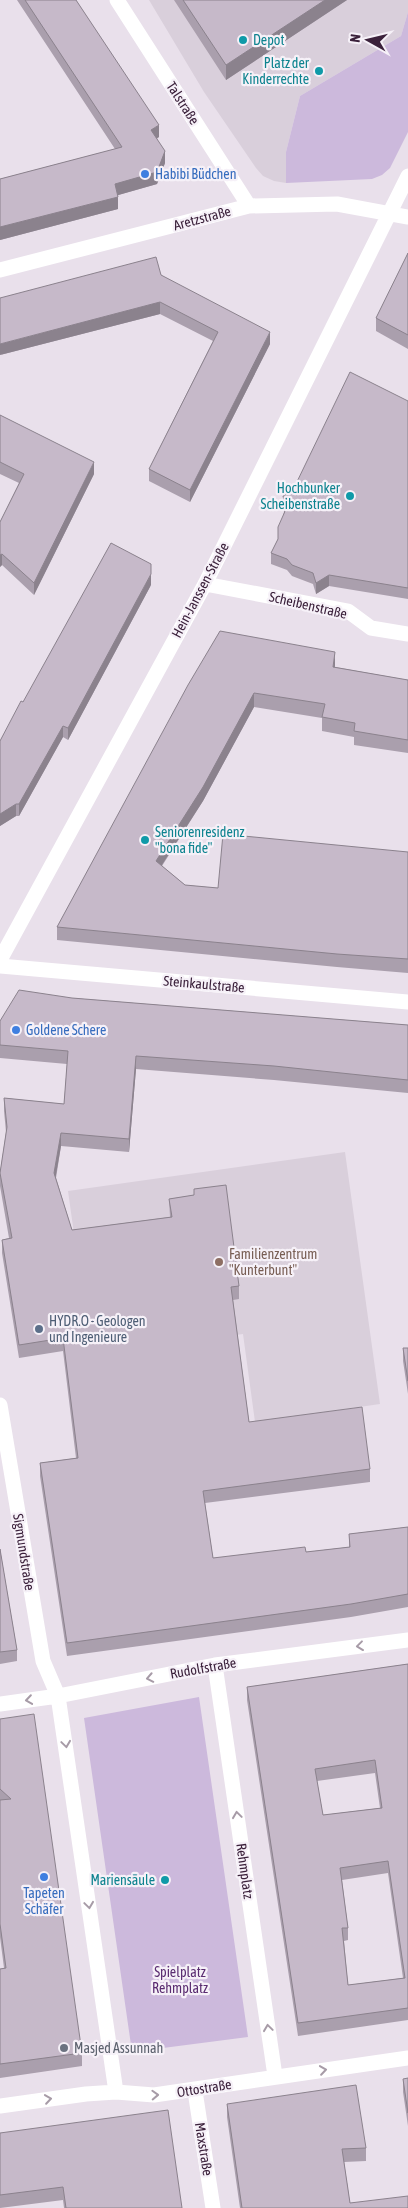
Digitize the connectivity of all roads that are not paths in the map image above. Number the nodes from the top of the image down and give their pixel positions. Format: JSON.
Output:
{"nodes":[{"id":1,"x":117,"y":0,"type":"edge"},
{"id":2,"x":408,"y":176,"type":"edge"},
{"id":3,"x":249,"y":206,"type":"junction"},
{"id":4,"x":388,"y":214,"type":"junction"},
{"id":5,"x":408,"y":217,"type":"edge"},
{"id":6,"x":0,"y":270,"type":"edge"},
{"id":7,"x":205,"y":584,"type":"junction"},
{"id":8,"x":408,"y":634,"type":"edge"},
{"id":9,"x":0,"y":960,"type":"edge"},
{"id":10,"x":0,"y":966,"type":"edge"},
{"id":11,"x":408,"y":1002,"type":"edge"},
{"id":12,"x":0,"y":1405,"type":"edge"},
{"id":13,"x":408,"y":1640,"type":"edge"},
{"id":14,"x":215,"y":1665,"type":"junction"},
{"id":15,"x":58,"y":1696,"type":"junction"},
{"id":16,"x":0,"y":1704,"type":"edge"},
{"id":17,"x":408,"y":2058,"type":"edge"},
{"id":18,"x":275,"y":2076,"type":"junction"},
{"id":19,"x":195,"y":2090,"type":"junction"},
{"id":20,"x":116,"y":2092,"type":"junction"},
{"id":21,"x":0,"y":2106,"type":"edge"},
{"id":22,"x":213,"y":2208,"type":"edge"}],
"edges":[{"from":1,"to":3,"type":"street","name":"Talstraße"},
{"from":2,"to":4,"type":"street","name":"Hein-Janssen-Straße"},
{"from":3,"to":4,"type":"street","name":"Aretzstraße"},
{"from":3,"to":6,"type":"street","name":"Aretzstraße"},
{"from":4,"to":5,"type":"street","name":"Aretzstraße"},
{"from":4,"to":7,"type":"street","name":"Hein-Janssen-Straße"},
{"from":7,"to":8,"type":"street","name":"Scheibenstraße"},
{"from":7,"to":9,"type":"street","name":"Hein-Janssen-Straße"},
{"from":10,"to":11,"type":"street","name":"Steinkaulstraße"},
{"from":12,"to":15,"type":"street","name":"Sigmundstraße"},
{"from":13,"to":14,"type":"street","name":"Rudolfstraße","one_way":true},
{"from":14,"to":15,"type":"street","name":"Rudolfstraße","one_way":true},
{"from":18,"to":14,"type":"street","name":"Rehmplatz","one_way":true},
{"from":15,"to":16,"type":"street","name":"Rudolfstraße","one_way":true},
{"from":15,"to":20,"type":"street","one_way":true},
{"from":18,"to":17,"type":"street","name":"Ottostraße","one_way":true},
{"from":18,"to":19,"type":"street","name":"Ottostraße"},
{"from":20,"to":19,"type":"street","name":"Ottostraße","one_way":true},
{"from":19,"to":22,"type":"street","name":"Maxstraße"},
{"from":21,"to":20,"type":"street","name":"Ottostraße","one_way":true}]}
